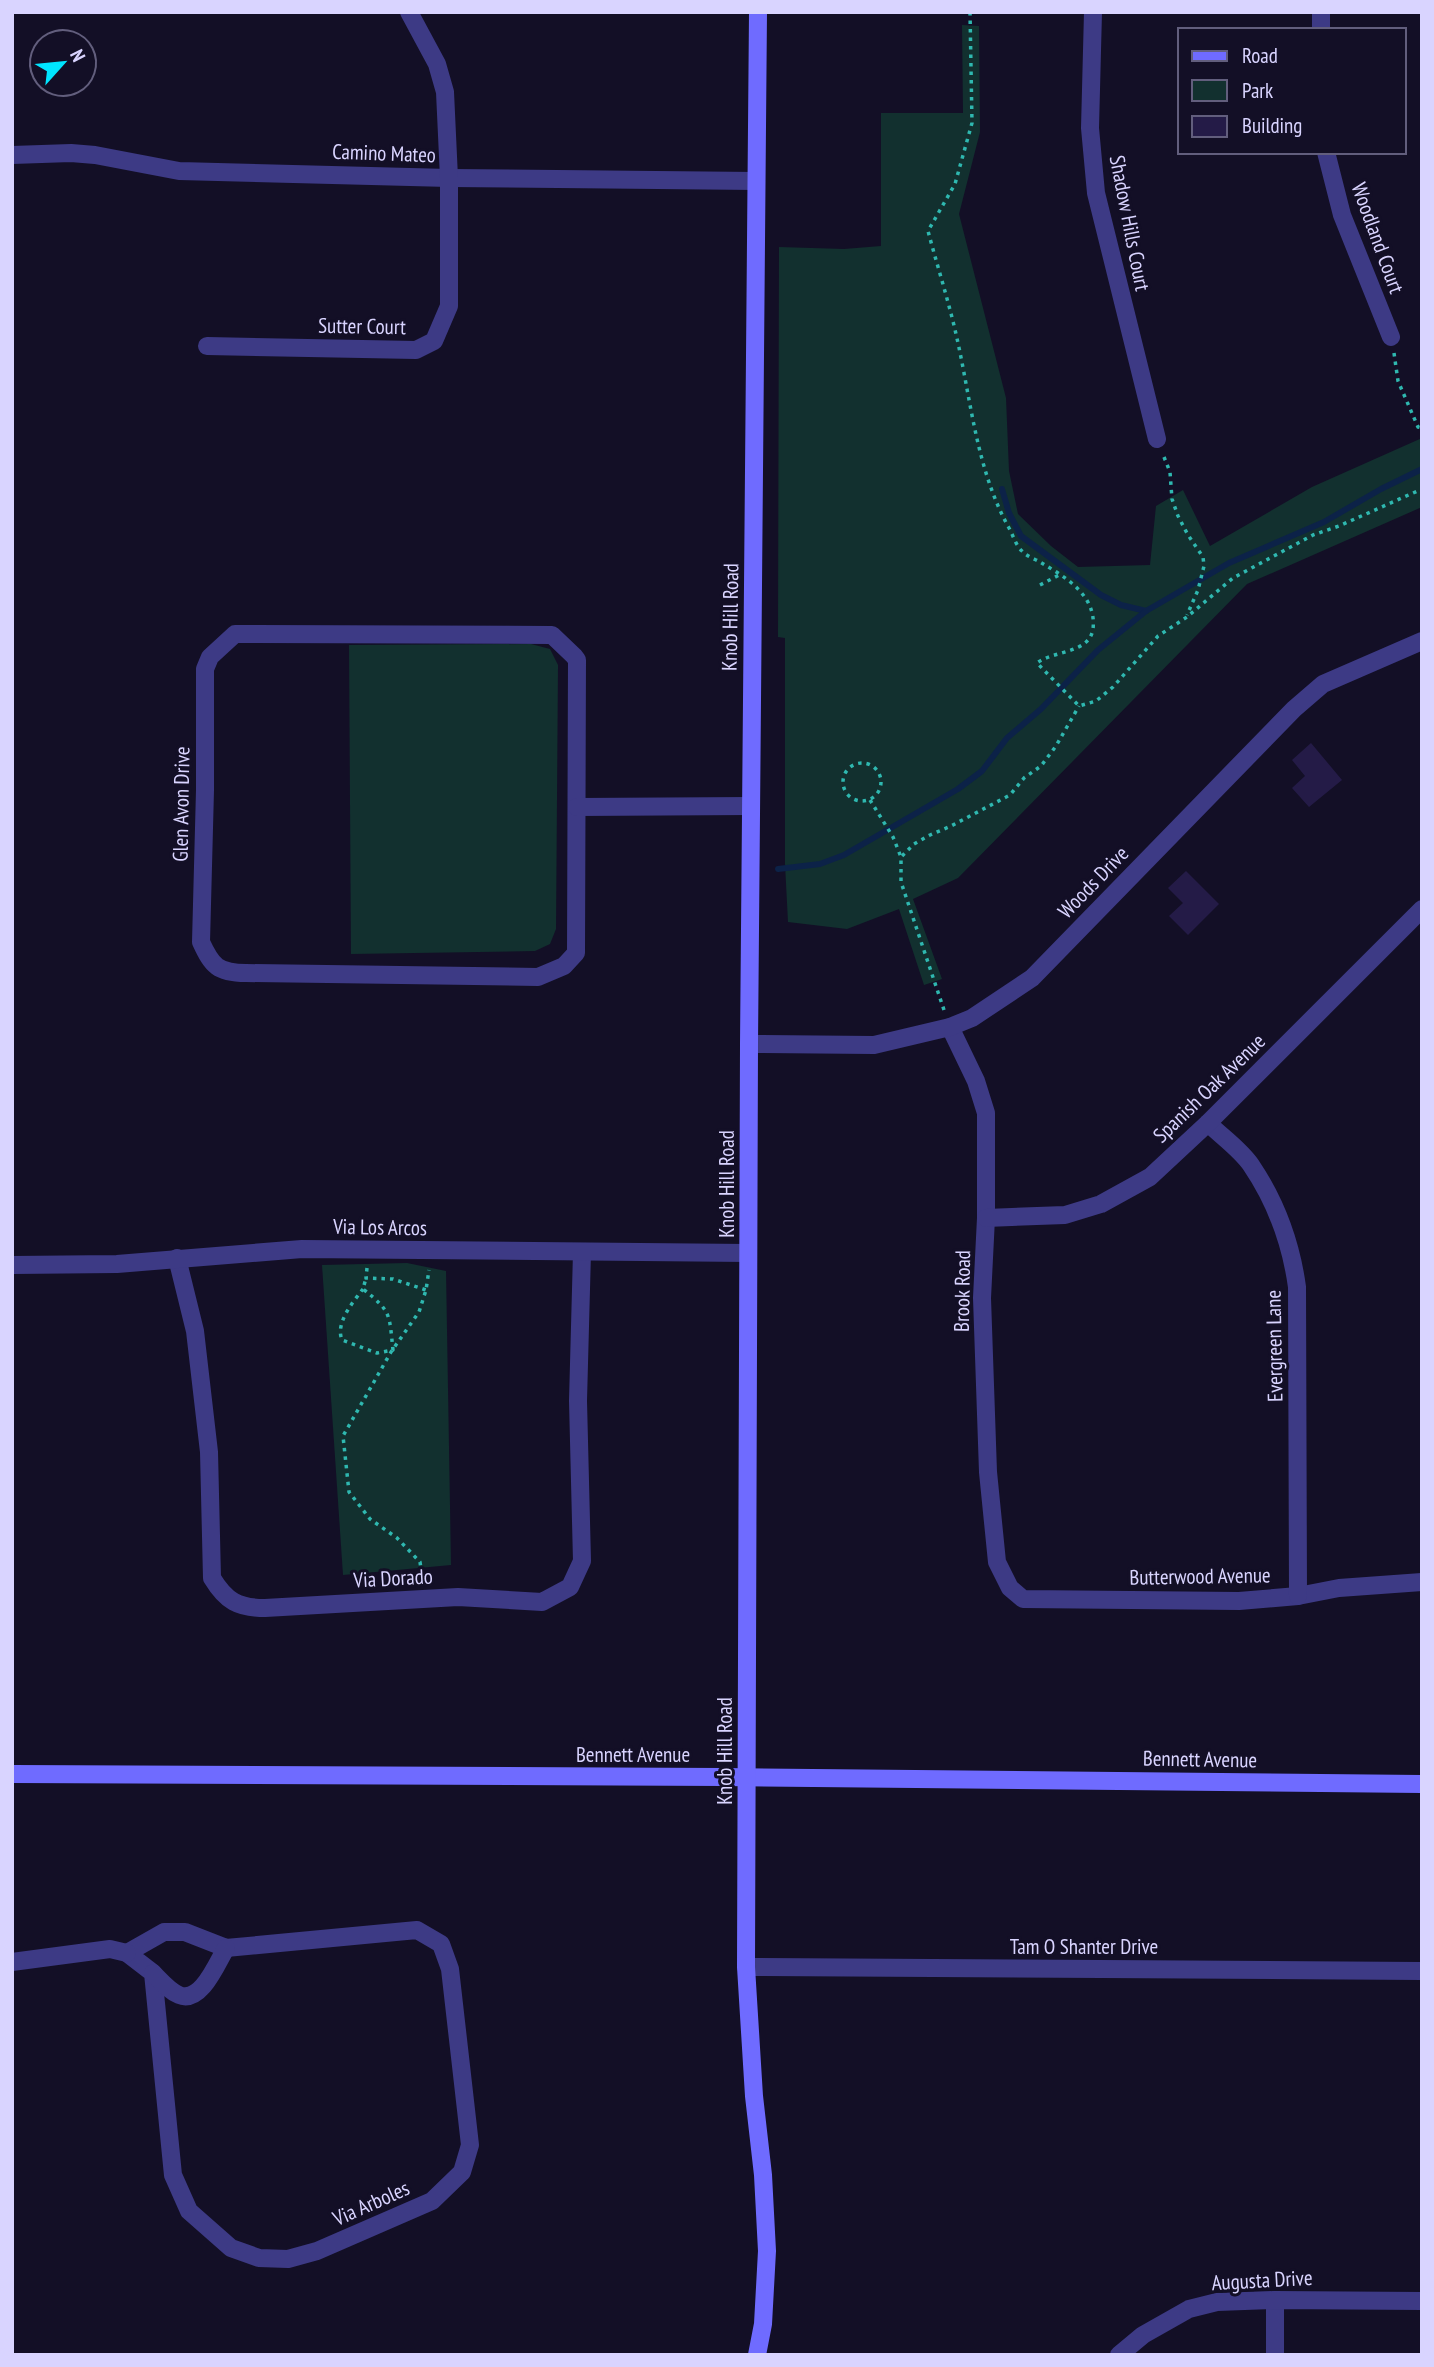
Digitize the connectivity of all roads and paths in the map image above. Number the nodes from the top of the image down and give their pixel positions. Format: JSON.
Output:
{"nodes":[{"id":1,"x":409,"y":12,"type":"edge"},
{"id":2,"x":758,"y":12,"type":"edge"},
{"id":3,"x":970,"y":12,"type":"edge"},
{"id":4,"x":1093,"y":12,"type":"edge"},
{"id":5,"x":1327,"y":154,"type":"edge"},
{"id":6,"x":12,"y":155,"type":"edge"},
{"id":7,"x":449,"y":178,"type":"junction"},
{"id":8,"x":757,"y":181,"type":"junction"},
{"id":9,"x":1391,"y":337,"type":"joint"},
{"id":10,"x":207,"y":346,"type":"dead end"},
{"id":11,"x":1422,"y":428,"type":"edge"},
{"id":12,"x":1157,"y":439,"type":"joint"},
{"id":13,"x":1422,"y":489,"type":"edge"},
{"id":14,"x":1061,"y":574,"type":"junction"},
{"id":15,"x":1040,"y":585,"type":"dead end"},
{"id":16,"x":1187,"y":617,"type":"junction"},
{"id":17,"x":1422,"y":641,"type":"edge"},
{"id":18,"x":1079,"y":706,"type":"junction"},
{"id":19,"x":870,"y":800,"type":"junction"},
{"id":20,"x":751,"y":806,"type":"junction"},
{"id":21,"x":577,"y":807,"type":"junction"},
{"id":22,"x":901,"y":858,"type":"junction"},
{"id":23,"x":1422,"y":909,"type":"edge"},
{"id":24,"x":950,"y":1027,"type":"junction"},
{"id":25,"x":749,"y":1044,"type":"junction"},
{"id":26,"x":1208,"y":1122,"type":"junction"},
{"id":27,"x":986,"y":1218,"type":"junction"},
{"id":28,"x":368,"y":1250,"type":"junction"},
{"id":29,"x":431,"y":1250,"type":"junction"},
{"id":30,"x":582,"y":1252,"type":"junction"},
{"id":31,"x":748,"y":1254,"type":"junction"},
{"id":32,"x":177,"y":1258,"type":"junction"},
{"id":33,"x":12,"y":1265,"type":"edge"},
{"id":34,"x":366,"y":1278,"type":"junction"},
{"id":35,"x":363,"y":1289,"type":"junction"},
{"id":36,"x":426,"y":1290,"type":"junction"},
{"id":37,"x":393,"y":1350,"type":"junction"},
{"id":38,"x":997,"y":1562,"type":"joint"},
{"id":39,"x":1422,"y":1582,"type":"edge"},
{"id":40,"x":1298,"y":1596,"type":"junction"},
{"id":41,"x":425,"y":1599,"type":"junction"},
{"id":42,"x":12,"y":1774,"type":"edge"},
{"id":43,"x":747,"y":1778,"type":"junction"},
{"id":44,"x":1422,"y":1784,"type":"edge"},
{"id":45,"x":226,"y":1948,"type":"junction"},
{"id":46,"x":127,"y":1953,"type":"junction"},
{"id":47,"x":12,"y":1962,"type":"edge"},
{"id":48,"x":746,"y":1967,"type":"junction"},
{"id":49,"x":1422,"y":1971,"type":"edge"},
{"id":50,"x":153,"y":1973,"type":"junction"},
{"id":51,"x":1275,"y":2300,"type":"junction"},
{"id":52,"x":1422,"y":2301,"type":"edge"},
{"id":53,"x":758,"y":2355,"type":"edge"},
{"id":54,"x":1119,"y":2355,"type":"edge"},
{"id":55,"x":1275,"y":2355,"type":"edge"}],
"edges":[{"from":1,"to":7,"type":"street","name":"Sutter Court"},
{"from":2,"to":8,"type":"street","name":"Knob Hill Road"},
{"from":3,"to":14,"type":"path"},
{"from":4,"to":12,"type":"street","name":"Shadow Hills Court"},
{"from":5,"to":9,"type":"street","name":"Woodland Court"},
{"from":6,"to":7,"type":"street","name":"Camino Mateo"},
{"from":7,"to":8,"type":"street","name":"Camino Mateo"},
{"from":7,"to":10,"type":"street","name":"Sutter Court"},
{"from":8,"to":20,"type":"street","name":"Knob Hill Road"},
{"from":9,"to":11,"type":"path"},
{"from":12,"to":16,"type":"path"},
{"from":13,"to":16,"type":"path"},
{"from":14,"to":15,"type":"path"},
{"from":14,"to":18,"type":"path"},
{"from":16,"to":18,"type":"path"},
{"from":17,"to":24,"type":"street","name":"Woods Drive"},
{"from":18,"to":22,"type":"path"},
{"from":19,"to":19,"type":"path"},
{"from":19,"to":22,"type":"path"},
{"from":20,"to":21,"type":"street"},
{"from":20,"to":25,"type":"street","name":"Knob Hill Road"},
{"from":21,"to":21,"type":"street","name":"Glen Avon Drive"},
{"from":22,"to":24,"type":"path"},
{"from":23,"to":26,"type":"street","name":"Spanish Oak Avenue"},
{"from":24,"to":25,"type":"street","name":"Woods Drive"},
{"from":24,"to":27,"type":"street","name":"Brook Road"},
{"from":25,"to":31,"type":"street","name":"Knob Hill Road"},
{"from":26,"to":27,"type":"street","name":"Spanish Oak Avenue"},
{"from":26,"to":40,"type":"street","name":"Evergreen Lane"},
{"from":27,"to":38,"type":"street","name":"Brook Road"},
{"from":28,"to":29,"type":"street","name":"Via Los Arcos"},
{"from":28,"to":32,"type":"street","name":"Via Los Arcos"},
{"from":28,"to":34,"type":"path"},
{"from":29,"to":30,"type":"street","name":"Via Los Arcos"},
{"from":29,"to":36,"type":"path"},
{"from":30,"to":31,"type":"street","name":"Via Los Arcos"},
{"from":30,"to":41,"type":"street","name":"Via Dorado"},
{"from":31,"to":43,"type":"street","name":"Knob Hill Road"},
{"from":32,"to":33,"type":"street","name":"Via Los Arcos"},
{"from":32,"to":41,"type":"street","name":"Via Dorado"},
{"from":34,"to":35,"type":"path"},
{"from":34,"to":36,"type":"path"},
{"from":35,"to":37,"type":"path"},
{"from":35,"to":37,"type":"path"},
{"from":36,"to":37,"type":"path"},
{"from":37,"to":41,"type":"path"},
{"from":38,"to":40,"type":"street","name":"Butterwood Avenue"},
{"from":39,"to":40,"type":"street","name":"Butterwood Avenue"},
{"from":42,"to":43,"type":"street","name":"Bennett Avenue"},
{"from":43,"to":44,"type":"street","name":"Bennett Avenue"},
{"from":43,"to":48,"type":"street","name":"Knob Hill Road"},
{"from":45,"to":46,"type":"street","name":"Via Arboles"},
{"from":45,"to":50,"type":"street"},
{"from":45,"to":50,"type":"street","name":"Via Arboles"},
{"from":46,"to":47,"type":"street"},
{"from":46,"to":50,"type":"street"},
{"from":48,"to":49,"type":"street","name":"Tam O Shanter Drive"},
{"from":48,"to":53,"type":"street","name":"Knob Hill Road"},
{"from":51,"to":52,"type":"street","name":"Augusta Drive"},
{"from":51,"to":54,"type":"street","name":"Augusta Drive"},
{"from":51,"to":55,"type":"street"}]}
